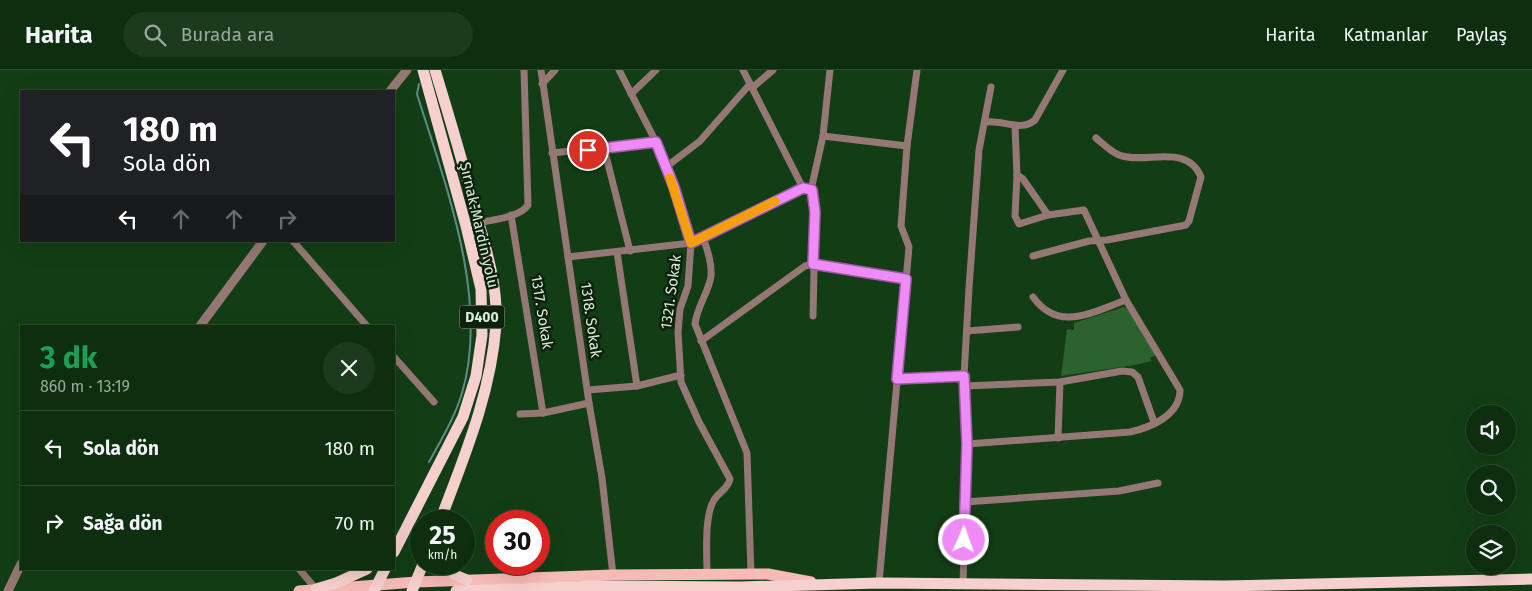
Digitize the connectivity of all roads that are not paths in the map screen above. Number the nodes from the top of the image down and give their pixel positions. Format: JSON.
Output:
{"nodes":[{"id":1,"x":407,"y":70,"type":"edge"},
{"id":2,"x":423,"y":70,"type":"edge"},
{"id":3,"x":435,"y":70,"type":"edge"},
{"id":4,"x":524,"y":70,"type":"edge"},
{"id":5,"x":540,"y":70,"type":"edge"},
{"id":6,"x":555,"y":70,"type":"edge"},
{"id":7,"x":618,"y":70,"type":"edge"},
{"id":8,"x":656,"y":70,"type":"edge"},
{"id":9,"x":743,"y":70,"type":"edge"},
{"id":10,"x":773,"y":70,"type":"edge"},
{"id":11,"x":830,"y":70,"type":"edge"},
{"id":12,"x":917,"y":70,"type":"edge"},
{"id":13,"x":1063,"y":70,"type":"edge"},
{"id":14,"x":542,"y":84,"type":"junction"},
{"id":15,"x":751,"y":86,"type":"junction"},
{"id":16,"x":991,"y":87,"type":"dead end"},
{"id":17,"x":391,"y":90,"type":"edge"},
{"id":18,"x":632,"y":94,"type":"junction"},
{"id":19,"x":986,"y":122,"type":"junction"},
{"id":20,"x":1015,"y":126,"type":"junction"},
{"id":21,"x":822,"y":136,"type":"junction"},
{"id":22,"x":1096,"y":138,"type":"dead end"},
{"id":23,"x":656,"y":142,"type":"junction"},
{"id":24,"x":907,"y":146,"type":"junction"},
{"id":25,"x":604,"y":148,"type":"junction"},
{"id":26,"x":552,"y":153,"type":"junction"},
{"id":27,"x":666,"y":167,"type":"junction"},
{"id":28,"x":1017,"y":175,"type":"junction"},
{"id":29,"x":803,"y":188,"type":"junction"},
{"id":30,"x":812,"y":190,"type":"junction"},
{"id":31,"x":511,"y":215,"type":"junction"},
{"id":32,"x":1048,"y":215,"type":"junction"},
{"id":33,"x":479,"y":223,"type":"junction"},
{"id":34,"x":703,"y":237,"type":"junction"},
{"id":35,"x":1097,"y":240,"type":"junction"},
{"id":36,"x":262,"y":242,"type":"edge"},
{"id":37,"x":294,"y":242,"type":"edge"},
{"id":38,"x":691,"y":243,"type":"junction"},
{"id":39,"x":630,"y":251,"type":"junction"},
{"id":40,"x":617,"y":252,"type":"junction"},
{"id":41,"x":1033,"y":256,"type":"dead end"},
{"id":42,"x":568,"y":257,"type":"junction"},
{"id":43,"x":813,"y":264,"type":"junction"},
{"id":44,"x":906,"y":279,"type":"junction"},
{"id":45,"x":1033,"y":297,"type":"dead end"},
{"id":46,"x":1126,"y":300,"type":"junction"},
{"id":47,"x":813,"y":316,"type":"dead end"},
{"id":48,"x":201,"y":325,"type":"edge"},
{"id":49,"x":366,"y":325,"type":"edge"},
{"id":50,"x":1018,"y":327,"type":"dead end"},
{"id":51,"x":967,"y":330,"type":"junction"},
{"id":52,"x":702,"y":341,"type":"junction"},
{"id":53,"x":395,"y":358,"type":"edge"},
{"id":54,"x":681,"y":376,"type":"junction"},
{"id":55,"x":964,"y":376,"type":"junction"},
{"id":56,"x":897,"y":379,"type":"junction"},
{"id":57,"x":1060,"y":382,"type":"junction"},
{"id":58,"x":637,"y":386,"type":"junction"},
{"id":59,"x":965,"y":386,"type":"junction"},
{"id":60,"x":588,"y":390,"type":"junction"},
{"id":61,"x":434,"y":402,"type":"dead end"},
{"id":62,"x":589,"y":403,"type":"junction"},
{"id":63,"x":543,"y":413,"type":"junction"},
{"id":64,"x":520,"y":414,"type":"dead end"},
{"id":65,"x":1154,"y":422,"type":"junction"},
{"id":66,"x":1058,"y":438,"type":"junction"},
{"id":67,"x":967,"y":444,"type":"junction"},
{"id":68,"x":1158,"y":484,"type":"dead end"},
{"id":69,"x":965,"y":502,"type":"junction"},
{"id":70,"x":444,"y":510,"type":"edge"},
{"id":71,"x":395,"y":547,"type":"edge"},
{"id":72,"x":20,"y":566,"type":"edge"},
{"id":73,"x":300,"y":570,"type":"edge"},
{"id":74,"x":365,"y":570,"type":"edge"},
{"id":75,"x":385,"y":570,"type":"edge"},
{"id":76,"x":707,"y":574,"type":"junction"},
{"id":77,"x":751,"y":574,"type":"junction"},
{"id":78,"x":419,"y":575,"type":"edge"},
{"id":79,"x":455,"y":575,"type":"edge"},
{"id":80,"x":613,"y":575,"type":"junction"},
{"id":81,"x":1532,"y":579,"type":"edge"},
{"id":82,"x":467,"y":580,"type":"junction"},
{"id":83,"x":879,"y":583,"type":"junction"},
{"id":84,"x":823,"y":584,"type":"junction"},
{"id":85,"x":963,"y":584,"type":"junction"},
{"id":86,"x":414,"y":587,"type":"edge"},
{"id":87,"x":376,"y":588,"type":"edge"},
{"id":88,"x":316,"y":589,"type":"junction"},
{"id":89,"x":8,"y":591,"type":"edge"},
{"id":90,"x":299,"y":591,"type":"edge"},
{"id":91,"x":456,"y":591,"type":"edge"}],
"edges":[{"from":1,"to":17,"type":"street"},
{"from":2,"to":71,"type":"highway","name":"Şırnak-Mardin yolu","number":"D400"},
{"from":3,"to":33,"type":"highway","name":"Şırnak-Mardin yolu","number":"D400"},
{"from":4,"to":31,"type":"street"},
{"from":5,"to":14,"type":"street","name":"1318. Sokak"},
{"from":6,"to":14,"type":"street"},
{"from":7,"to":18,"type":"street","name":"1321. Sokak"},
{"from":8,"to":18,"type":"street"},
{"from":9,"to":15,"type":"street"},
{"from":10,"to":15,"type":"street"},
{"from":11,"to":21,"type":"street"},
{"from":12,"to":24,"type":"street"},
{"from":13,"to":20,"type":"street"},
{"from":14,"to":26,"type":"street","name":"1318. Sokak"},
{"from":15,"to":27,"type":"street"},
{"from":15,"to":29,"type":"street"},
{"from":16,"to":19,"type":"street"},
{"from":18,"to":23,"type":"street","name":"1321. Sokak"},
{"from":19,"to":20,"type":"street"},
{"from":19,"to":51,"type":"street"},
{"from":20,"to":28,"type":"street"},
{"from":21,"to":24,"type":"street"},
{"from":21,"to":30,"type":"street"},
{"from":22,"to":35,"type":"street"},
{"from":23,"to":25,"type":"street"},
{"from":23,"to":27,"type":"street","name":"1321. Sokak"},
{"from":24,"to":44,"type":"street"},
{"from":25,"to":26,"type":"street"},
{"from":25,"to":39,"type":"street"},
{"from":26,"to":42,"type":"street","name":"1318. Sokak"},
{"from":27,"to":38,"type":"street","name":"1321. Sokak"},
{"from":28,"to":32,"type":"street"},
{"from":28,"to":32,"type":"street"},
{"from":29,"to":30,"type":"street"},
{"from":29,"to":34,"type":"street"},
{"from":30,"to":43,"type":"street"},
{"from":31,"to":33,"type":"street"},
{"from":31,"to":63,"type":"street","name":"1317. Sokak"},
{"from":32,"to":35,"type":"street"},
{"from":33,"to":70,"type":"highway","name":"Şırnak-Mardin yolu","number":"D400"},
{"from":34,"to":38,"type":"street"},
{"from":34,"to":52,"type":"street"},
{"from":35,"to":41,"type":"street"},
{"from":35,"to":46,"type":"street"},
{"from":36,"to":48,"type":"street"},
{"from":37,"to":49,"type":"street"},
{"from":38,"to":39,"type":"street"},
{"from":38,"to":54,"type":"street","name":"1321. Sokak"},
{"from":39,"to":40,"type":"street"},
{"from":40,"to":42,"type":"street"},
{"from":40,"to":58,"type":"street"},
{"from":42,"to":60,"type":"street","name":"1318. Sokak"},
{"from":43,"to":44,"type":"street"},
{"from":43,"to":47,"type":"street"},
{"from":43,"to":52,"type":"street"},
{"from":44,"to":56,"type":"street"},
{"from":45,"to":46,"type":"street"},
{"from":46,"to":65,"type":"street"},
{"from":50,"to":51,"type":"street"},
{"from":51,"to":55,"type":"street"},
{"from":52,"to":77,"type":"street"},
{"from":53,"to":61,"type":"street"},
{"from":54,"to":58,"type":"street"},
{"from":54,"to":76,"type":"street","name":"1321. Sokak"},
{"from":55,"to":56,"type":"street"},
{"from":55,"to":59,"type":"street"},
{"from":56,"to":83,"type":"street"},
{"from":57,"to":59,"type":"street"},
{"from":57,"to":65,"type":"street"},
{"from":57,"to":66,"type":"street"},
{"from":58,"to":60,"type":"street"},
{"from":59,"to":67,"type":"street"},
{"from":60,"to":62,"type":"street","name":"1318. Sokak"},
{"from":62,"to":63,"type":"street"},
{"from":62,"to":80,"type":"street","name":"1318. Sokak"},
{"from":63,"to":64,"type":"street"},
{"from":65,"to":66,"type":"street"},
{"from":66,"to":67,"type":"street"},
{"from":67,"to":69,"type":"street"},
{"from":68,"to":69,"type":"street"},
{"from":69,"to":85,"type":"street"},
{"from":72,"to":89,"type":"street"},
{"from":73,"to":88,"type":"street"},
{"from":74,"to":88,"type":"highway"},
{"from":75,"to":87,"type":"highway"},
{"from":76,"to":77,"type":"main road"},
{"from":76,"to":80,"type":"main road"},
{"from":77,"to":84,"type":"main road"},
{"from":78,"to":86,"type":"highway"},
{"from":79,"to":82,"type":"highway"},
{"from":80,"to":82,"type":"main road"},
{"from":81,"to":85,"type":"highway"},
{"from":82,"to":86,"type":"main road"},
{"from":83,"to":84,"type":"highway"},
{"from":83,"to":85,"type":"highway"},
{"from":84,"to":91,"type":"highway"},
{"from":86,"to":87,"type":"main road"},
{"from":87,"to":88,"type":"main road"},
{"from":88,"to":90,"type":"main road"}]}
